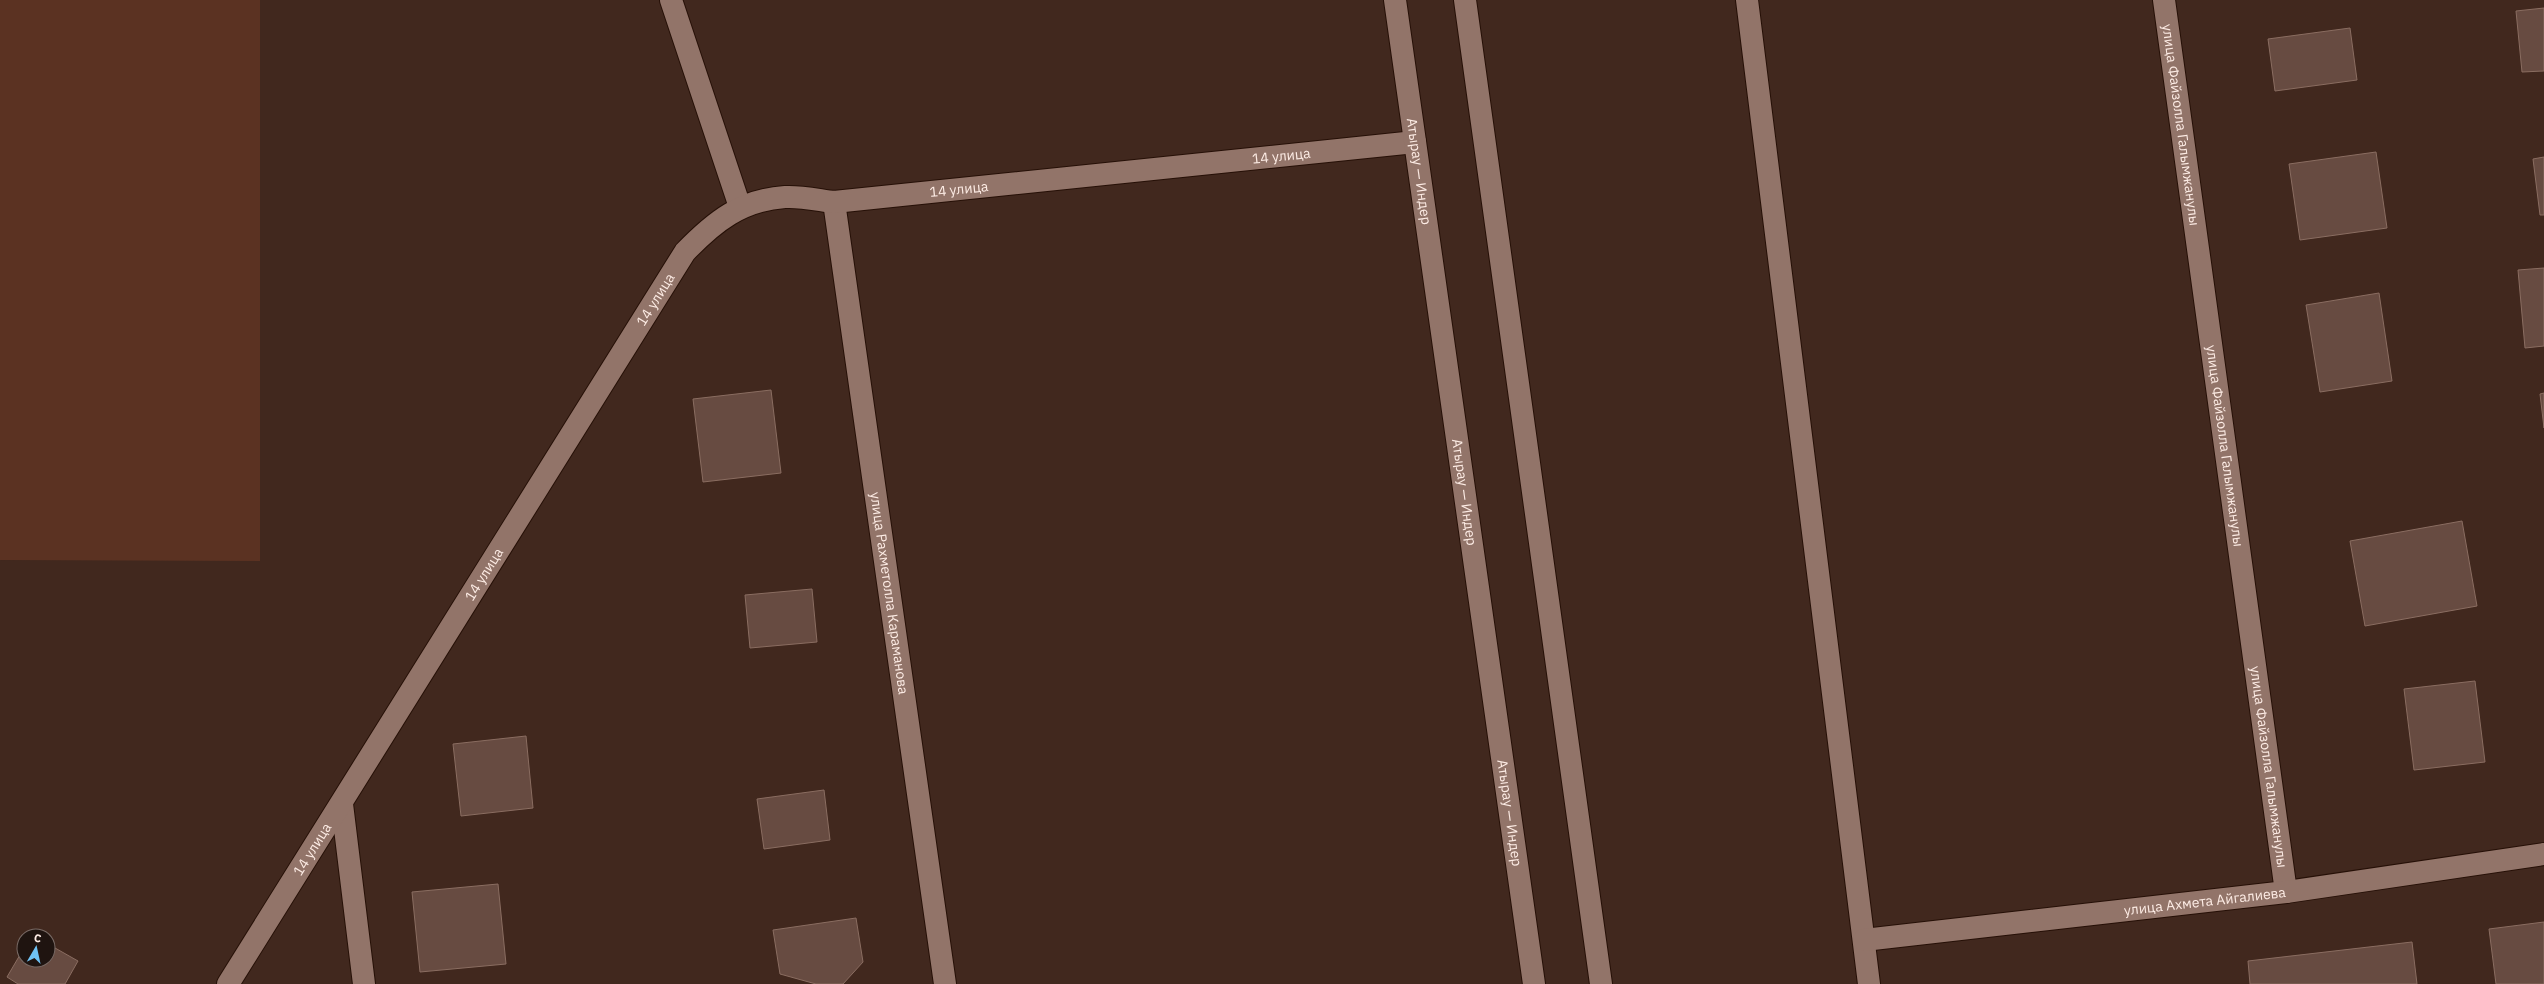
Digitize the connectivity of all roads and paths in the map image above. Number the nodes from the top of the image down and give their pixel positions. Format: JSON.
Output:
{"nodes":[{"id":1,"x":671,"y":0,"type":"edge"},
{"id":2,"x":1395,"y":0,"type":"edge"},
{"id":3,"x":1465,"y":0,"type":"edge"},
{"id":4,"x":1746,"y":0,"type":"edge"},
{"id":5,"x":2164,"y":0,"type":"edge"},
{"id":6,"x":1416,"y":142,"type":"junction"},
{"id":7,"x":834,"y":202,"type":"junction"},
{"id":8,"x":740,"y":207,"type":"junction"},
{"id":9,"x":342,"y":804,"type":"junction"},
{"id":10,"x":2544,"y":854,"type":"edge"},
{"id":11,"x":2286,"y":892,"type":"junction"},
{"id":12,"x":1864,"y":940,"type":"junction"},
{"id":13,"x":228,"y":984,"type":"edge"},
{"id":14,"x":364,"y":984,"type":"edge"},
{"id":15,"x":945,"y":984,"type":"edge"},
{"id":16,"x":1534,"y":984,"type":"edge"},
{"id":17,"x":1601,"y":984,"type":"edge"},
{"id":18,"x":1869,"y":984,"type":"edge"}],
"edges":[{"from":1,"to":8,"type":"street"},
{"from":2,"to":6,"type":"street","name":"Атырау — Индер"},
{"from":3,"to":17,"type":"street"},
{"from":4,"to":12,"type":"street"},
{"from":5,"to":11,"type":"street","name":"улица Файзолла Галымжанулы"},
{"from":6,"to":7,"type":"street","name":"14 улица"},
{"from":6,"to":16,"type":"street","name":"Атырау — Индер"},
{"from":7,"to":8,"type":"street","name":"14 улица"},
{"from":7,"to":15,"type":"street","name":"улица Рахметолла Караманова"},
{"from":8,"to":9,"type":"street","name":"14 улица"},
{"from":9,"to":13,"type":"street","name":"14 улица"},
{"from":9,"to":14,"type":"street"},
{"from":10,"to":11,"type":"street","name":"улица Ахмета Айгалиева"},
{"from":11,"to":12,"type":"street","name":"улица Ахмета Айгалиева"},
{"from":12,"to":18,"type":"street"}]}
